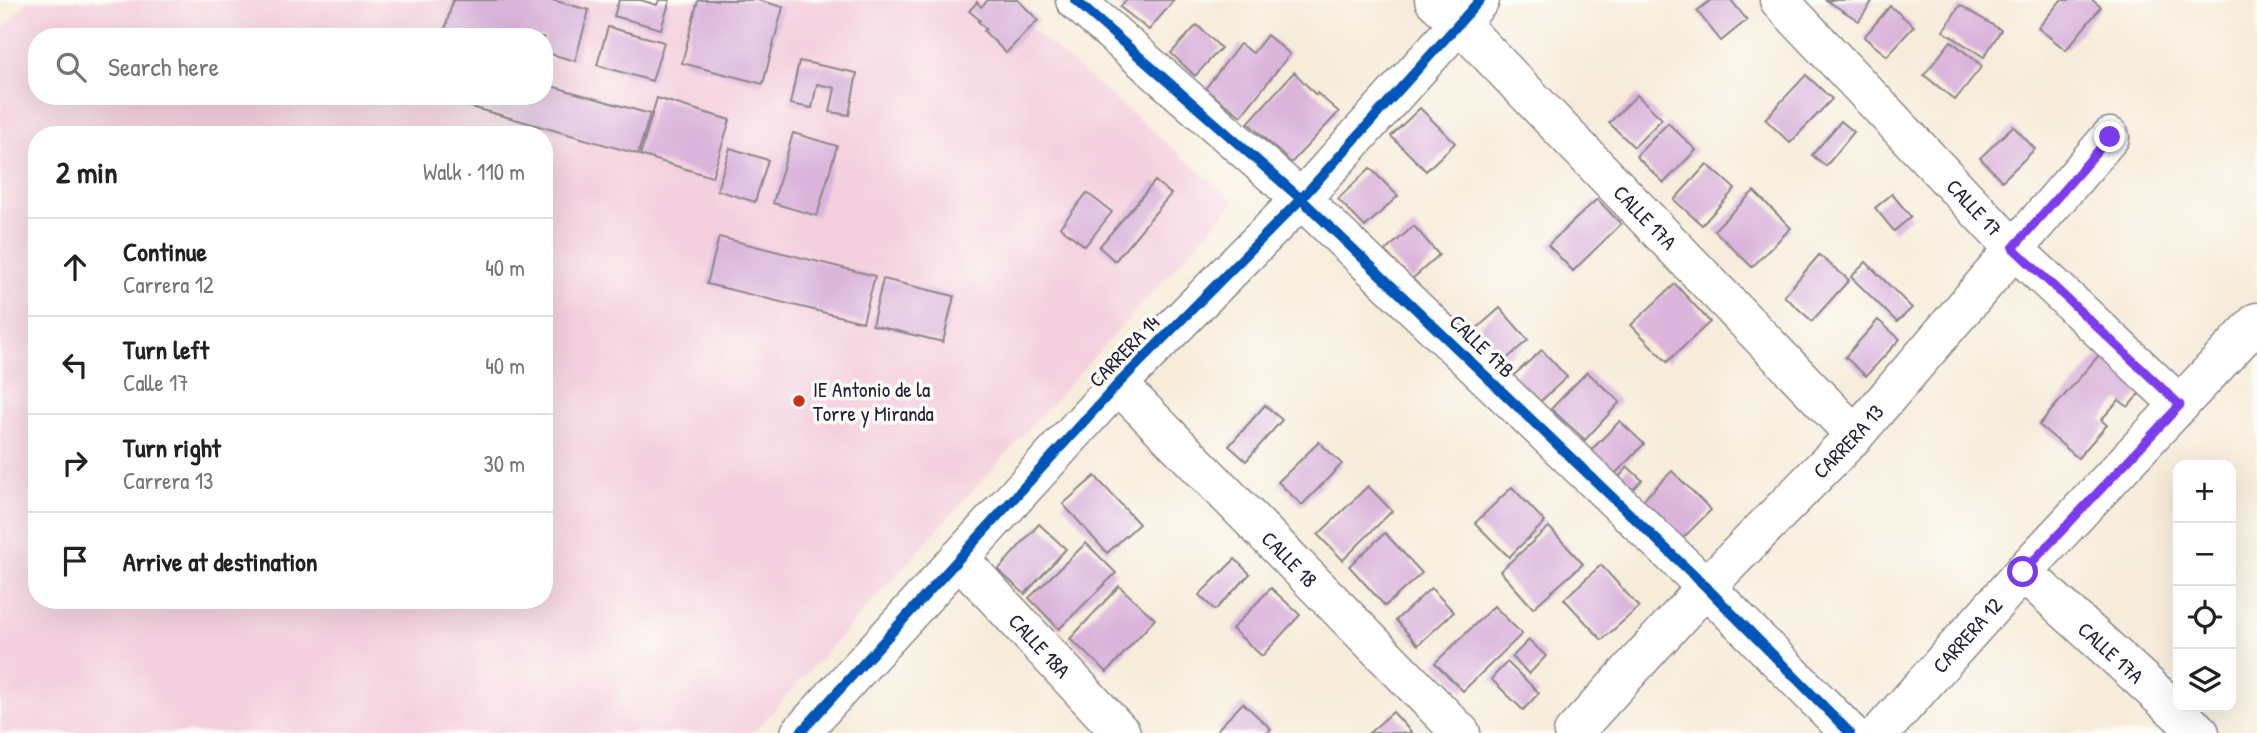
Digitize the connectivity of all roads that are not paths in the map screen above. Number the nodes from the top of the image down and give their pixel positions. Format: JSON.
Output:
{"nodes":[{"id":1,"x":1075,"y":0,"type":"edge"},
{"id":2,"x":1779,"y":0,"type":"edge"},
{"id":3,"x":1458,"y":8,"type":"edge"},
{"id":4,"x":2110,"y":137,"type":"dead end"},
{"id":5,"x":1301,"y":199,"type":"junction"},
{"id":6,"x":2013,"y":248,"type":"junction"},
{"id":7,"x":2257,"y":322,"type":"edge"},
{"id":8,"x":1118,"y":384,"type":"junction"},
{"id":9,"x":2180,"y":405,"type":"junction"},
{"id":10,"x":1855,"y":435,"type":"junction"},
{"id":11,"x":959,"y":558,"type":"junction"},
{"id":12,"x":2023,"y":572,"type":"junction"},
{"id":13,"x":1706,"y":587,"type":"junction"},
{"id":14,"x":800,"y":733,"type":"edge"},
{"id":15,"x":1121,"y":733,"type":"edge"},
{"id":16,"x":1461,"y":733,"type":"edge"},
{"id":17,"x":1573,"y":733,"type":"edge"},
{"id":18,"x":1850,"y":733,"type":"edge"},
{"id":19,"x":1880,"y":733,"type":"edge"},
{"id":20,"x":2200,"y":733,"type":"edge"}],
"edges":[{"from":1,"to":5,"type":"street","name":"CALLE 17B"},
{"from":2,"to":6,"type":"street","name":"CALLE 17"},
{"from":3,"to":5,"type":"street","name":"CARRERA 14"},
{"from":3,"to":10,"type":"street","name":"CALLE 17A"},
{"from":4,"to":6,"type":"street","name":"CARRERA 13"},
{"from":5,"to":8,"type":"street","name":"CARRERA 14"},
{"from":5,"to":13,"type":"street","name":"CALLE 17B"},
{"from":6,"to":9,"type":"street","name":"CALLE 17"},
{"from":6,"to":10,"type":"street","name":"CARRERA 13"},
{"from":7,"to":9,"type":"street","name":"CARRERA 12"},
{"from":8,"to":11,"type":"street","name":"CARRERA 14"},
{"from":8,"to":16,"type":"street","name":"CALLE 18"},
{"from":9,"to":12,"type":"street","name":"CARRERA 12"},
{"from":10,"to":13,"type":"street","name":"CARRERA 13"},
{"from":11,"to":14,"type":"street","name":"CARRERA 14"},
{"from":11,"to":15,"type":"street","name":"CALLE 18A"},
{"from":12,"to":19,"type":"street","name":"CARRERA 12"},
{"from":12,"to":20,"type":"street","name":"CALLE 17A"},
{"from":13,"to":17,"type":"street","name":"CARRERA 13"},
{"from":13,"to":18,"type":"street","name":"CALLE 17B"}]}
